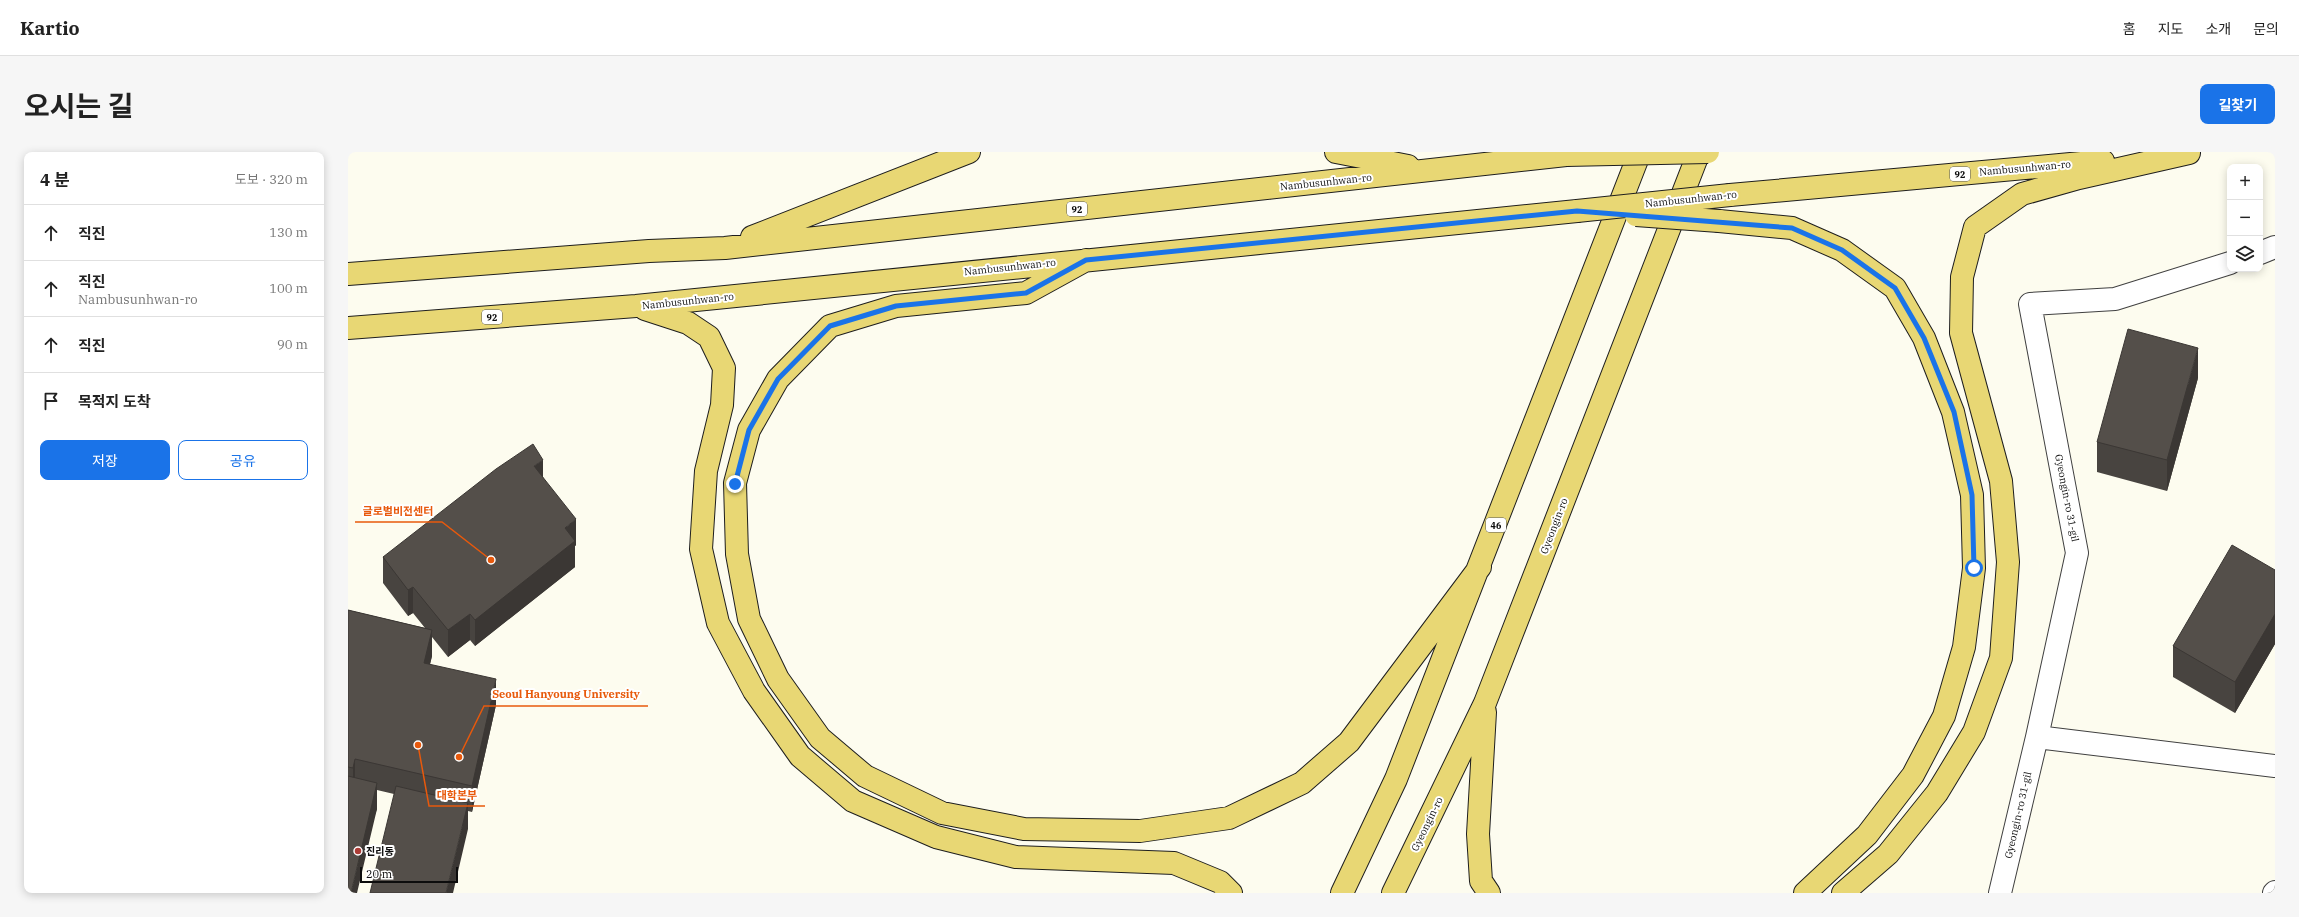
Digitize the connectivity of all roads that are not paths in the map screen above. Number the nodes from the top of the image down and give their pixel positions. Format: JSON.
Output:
{"nodes":[{"id":1,"x":969,"y":152,"type":"edge"},
{"id":2,"x":1336,"y":152,"type":"edge"},
{"id":3,"x":1640,"y":152,"type":"edge"},
{"id":4,"x":1699,"y":152,"type":"edge"},
{"id":5,"x":1708,"y":152,"type":"edge"},
{"id":6,"x":2193,"y":152,"type":"edge"},
{"id":7,"x":1429,"y":171,"type":"junction"},
{"id":8,"x":1577,"y":211,"type":"junction"},
{"id":9,"x":2275,"y":247,"type":"edge"},
{"id":10,"x":725,"y":248,"type":"junction"},
{"id":11,"x":2263,"y":252,"type":"edge"},
{"id":12,"x":1086,"y":260,"type":"junction"},
{"id":13,"x":348,"y":261,"type":"edge"},
{"id":14,"x":2227,"y":264,"type":"edge"},
{"id":15,"x":396,"y":270,"type":"junction"},
{"id":16,"x":348,"y":274,"type":"edge"},
{"id":17,"x":636,"y":306,"type":"junction"},
{"id":18,"x":348,"y":328,"type":"edge"},
{"id":19,"x":1480,"y":567,"type":"junction"},
{"id":20,"x":1485,"y":703,"type":"junction"},
{"id":21,"x":2037,"y":737,"type":"junction"},
{"id":22,"x":2275,"y":766,"type":"edge"},
{"id":23,"x":1231,"y":893,"type":"edge"},
{"id":24,"x":1342,"y":893,"type":"edge"},
{"id":25,"x":1393,"y":893,"type":"edge"},
{"id":26,"x":1489,"y":893,"type":"edge"},
{"id":27,"x":1805,"y":893,"type":"edge"},
{"id":28,"x":1843,"y":893,"type":"edge"},
{"id":29,"x":2000,"y":893,"type":"edge"}],
"edges":[{"from":1,"to":10,"type":"main road"},
{"from":2,"to":7,"type":"main road"},
{"from":3,"to":19,"type":"main road","number":"46"},
{"from":4,"to":20,"type":"main road","name":"Gyeongin-ro"},
{"from":5,"to":7,"type":"main road","name":"Nambusunhwan-ro","number":"92","bridge":true},
{"from":6,"to":8,"type":"main road","name":"Nambusunhwan-ro","number":"92","bridge":true},
{"from":6,"to":28,"type":"main road"},
{"from":7,"to":10,"type":"main road","name":"Nambusunhwan-ro","number":"92"},
{"from":8,"to":12,"type":"main road","name":"Nambusunhwan-ro","number":"92"},
{"from":8,"to":27,"type":"main road","bridge":true},
{"from":9,"to":11,"type":"street"},
{"from":10,"to":15,"type":"main road","name":"Nambusunhwan-ro","number":"92"},
{"from":12,"to":17,"type":"main road","name":"Nambusunhwan-ro","number":"92"},
{"from":12,"to":19,"type":"main road"},
{"from":13,"to":15,"type":"main road"},
{"from":14,"to":21,"type":"street","name":"Gyeongin-ro 31-gil"},
{"from":15,"to":16,"type":"main road","name":"Nambusunhwan-ro","number":"92"},
{"from":17,"to":18,"type":"main road","name":"Nambusunhwan-ro","number":"92"},
{"from":17,"to":23,"type":"main road"},
{"from":19,"to":24,"type":"main road","number":"46"},
{"from":20,"to":25,"type":"main road","name":"Gyeongin-ro"},
{"from":20,"to":26,"type":"main road"},
{"from":21,"to":22,"type":"street"},
{"from":21,"to":29,"type":"street","name":"Gyeongin-ro 31-gil"}]}
